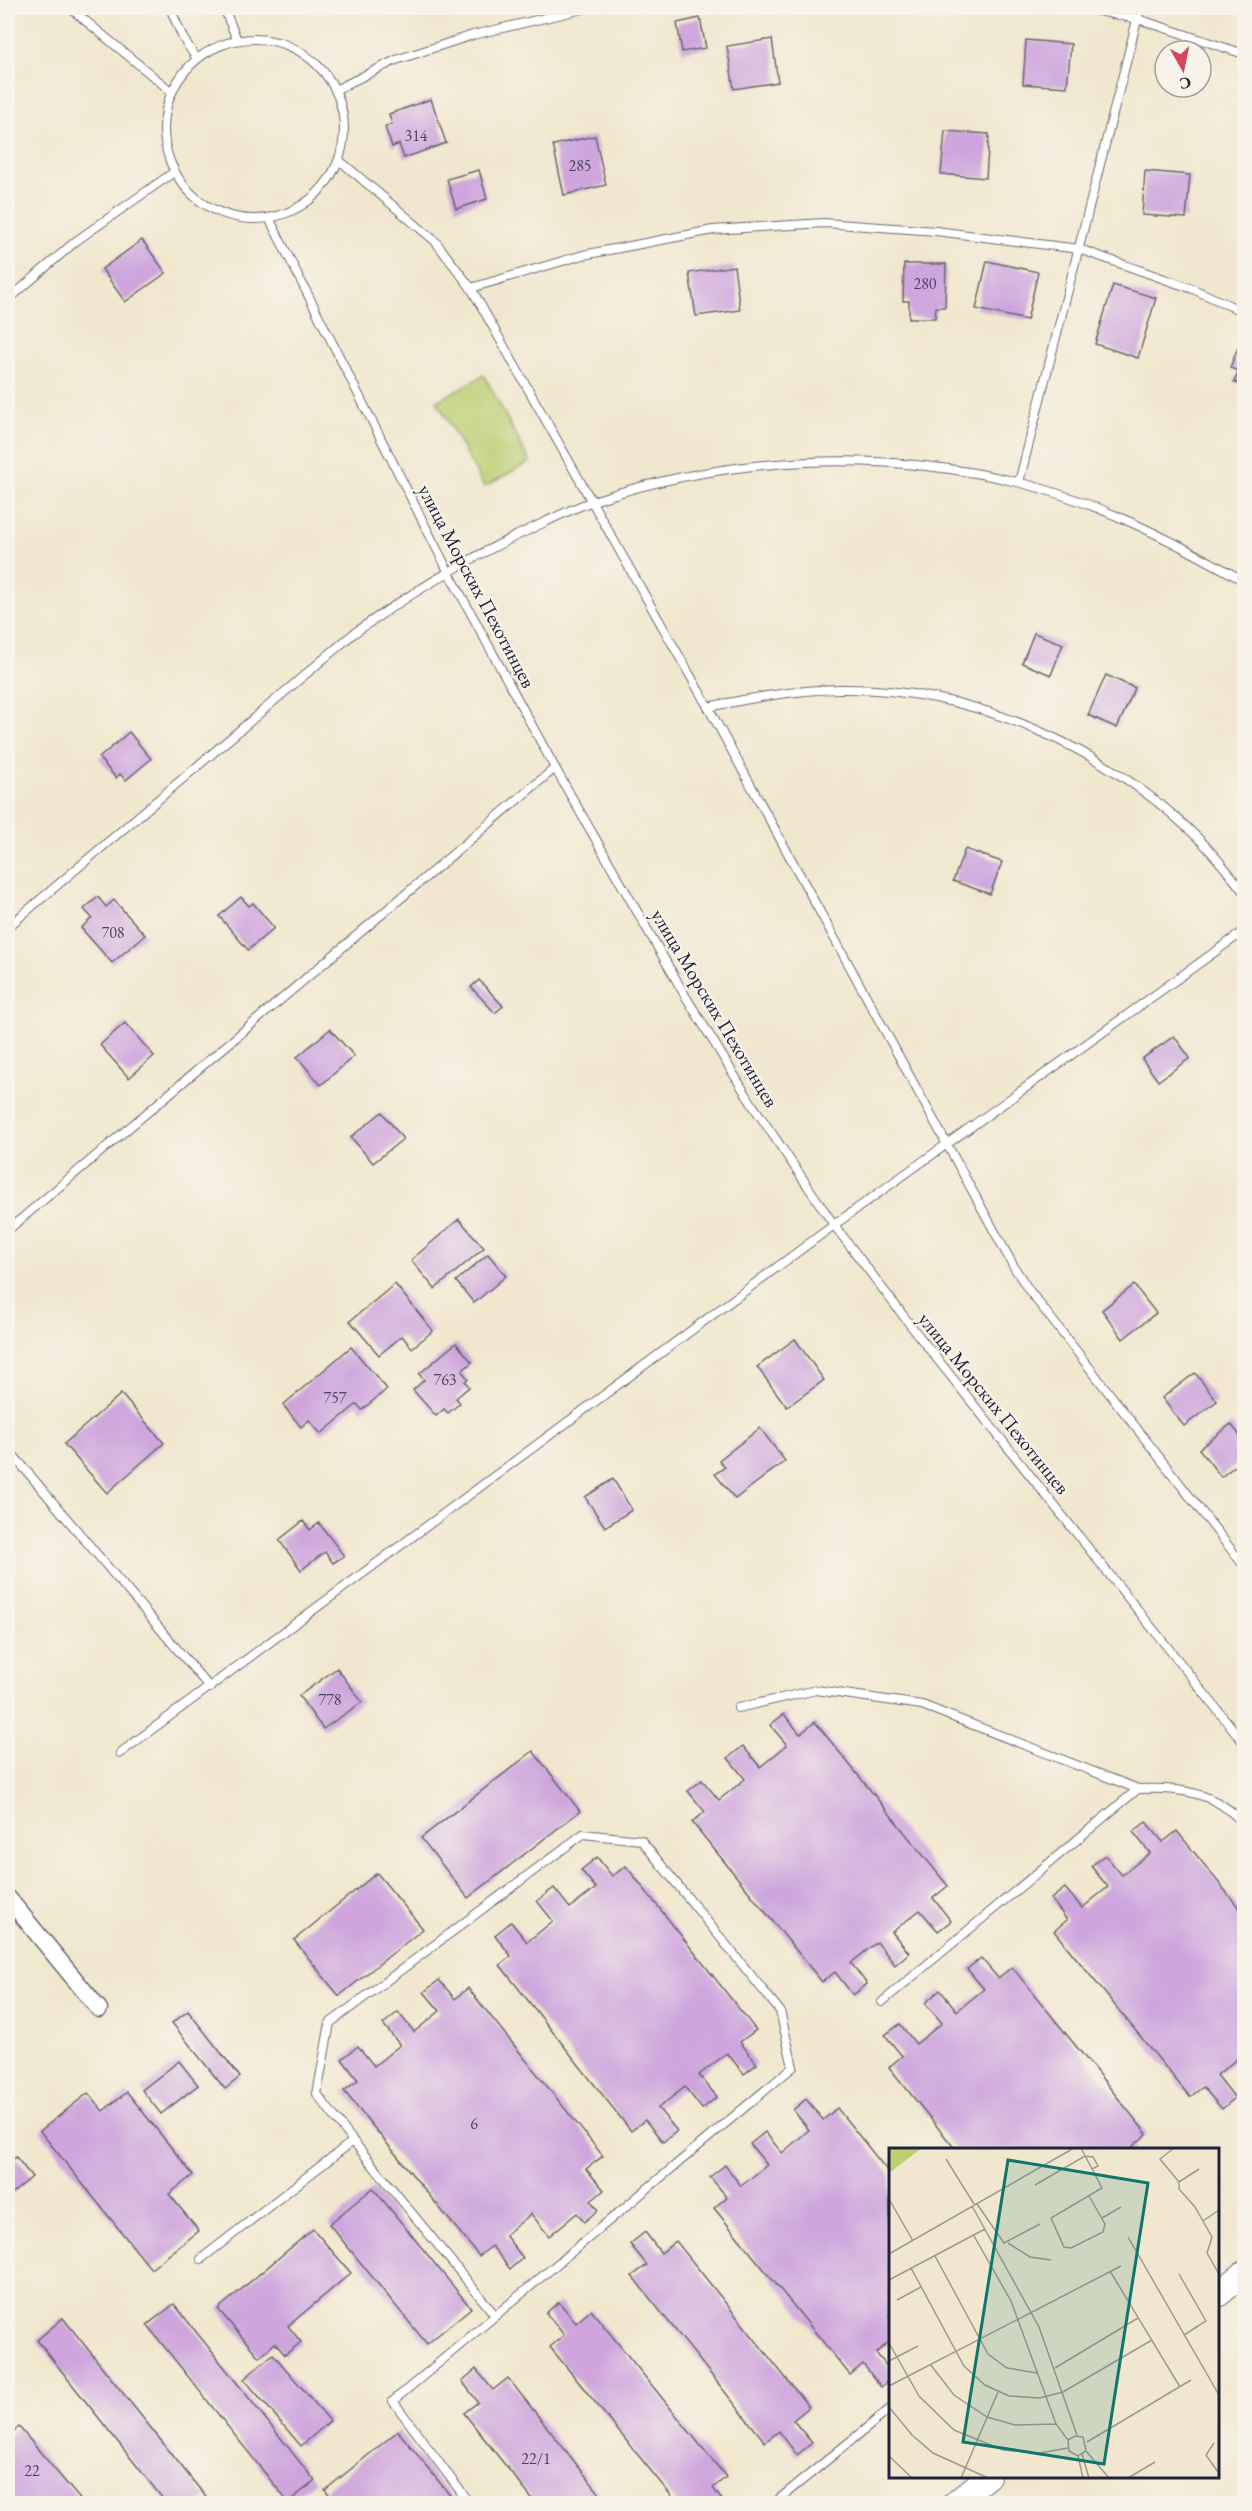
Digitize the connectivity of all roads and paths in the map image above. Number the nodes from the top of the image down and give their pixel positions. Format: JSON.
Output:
{"nodes":[{"id":1,"x":70,"y":8,"type":"edge"},
{"id":2,"x":170,"y":8,"type":"edge"},
{"id":3,"x":224,"y":8,"type":"edge"},
{"id":4,"x":587,"y":8,"type":"edge"},
{"id":5,"x":1084,"y":8,"type":"edge"},
{"id":6,"x":1140,"y":8,"type":"edge"},
{"id":7,"x":1138,"y":19,"type":"junction"},
{"id":8,"x":237,"y":40,"type":"junction"},
{"id":9,"x":1245,"y":54,"type":"edge"},
{"id":10,"x":197,"y":59,"type":"junction"},
{"id":11,"x":335,"y":90,"type":"junction"},
{"id":12,"x":172,"y":92,"type":"junction"},
{"id":13,"x":339,"y":160,"type":"junction"},
{"id":14,"x":174,"y":172,"type":"junction"},
{"id":15,"x":269,"y":218,"type":"junction"},
{"id":16,"x":1079,"y":249,"type":"junction"},
{"id":17,"x":471,"y":288,"type":"junction"},
{"id":18,"x":8,"y":300,"type":"edge"},
{"id":19,"x":1245,"y":312,"type":"edge"},
{"id":20,"x":1019,"y":482,"type":"junction"},
{"id":21,"x":593,"y":500,"type":"junction"},
{"id":22,"x":448,"y":571,"type":"junction"},
{"id":23,"x":1245,"y":581,"type":"edge"},
{"id":24,"x":708,"y":707,"type":"junction"},
{"id":25,"x":555,"y":768,"type":"junction"},
{"id":26,"x":1245,"y":892,"type":"edge"},
{"id":27,"x":8,"y":927,"type":"edge"},
{"id":28,"x":1245,"y":931,"type":"edge"},
{"id":29,"x":950,"y":1144,"type":"junction"},
{"id":30,"x":834,"y":1225,"type":"junction"},
{"id":31,"x":8,"y":1230,"type":"edge"},
{"id":32,"x":8,"y":1449,"type":"edge"},
{"id":33,"x":1245,"y":1566,"type":"edge"},
{"id":34,"x":210,"y":1688,"type":"junction"},
{"id":35,"x":738,"y":1708,"type":"dead end"},
{"id":36,"x":1245,"y":1743,"type":"edge"},
{"id":37,"x":120,"y":1753,"type":"dead end"},
{"id":38,"x":1138,"y":1790,"type":"junction"},
{"id":39,"x":1245,"y":1825,"type":"edge"},
{"id":40,"x":8,"y":1898,"type":"edge"},
{"id":41,"x":882,"y":2001,"type":"dead end"},
{"id":42,"x":99,"y":2009,"type":"dead end"},
{"id":43,"x":353,"y":2141,"type":"junction"},
{"id":44,"x":201,"y":2259,"type":"dead end"},
{"id":45,"x":1245,"y":2273,"type":"edge"},
{"id":46,"x":1219,"y":2294,"type":"edge"},
{"id":47,"x":495,"y":2315,"type":"junction"},
{"id":48,"x":889,"y":2411,"type":"edge"},
{"id":49,"x":986,"y":2478,"type":"edge"},
{"id":50,"x":470,"y":2504,"type":"edge"},
{"id":51,"x":773,"y":2504,"type":"edge"},
{"id":52,"x":954,"y":2504,"type":"edge"}],
"edges":[{"from":1,"to":12,"type":"lane"},
{"from":2,"to":10,"type":"lane"},
{"from":3,"to":8,"type":"lane"},
{"from":4,"to":11,"type":"lane"},
{"from":5,"to":7,"type":"lane"},
{"from":6,"to":7,"type":"lane"},
{"from":7,"to":9,"type":"lane"},
{"from":7,"to":16,"type":"lane"},
{"from":8,"to":10,"type":"lane"},
{"from":8,"to":11,"type":"lane"},
{"from":10,"to":12,"type":"lane"},
{"from":11,"to":13,"type":"lane"},
{"from":12,"to":14,"type":"lane"},
{"from":13,"to":15,"type":"lane"},
{"from":13,"to":17,"type":"lane"},
{"from":14,"to":15,"type":"lane"},
{"from":14,"to":18,"type":"lane"},
{"from":15,"to":22,"type":"lane","name":"улица Морских Пехотинцев"},
{"from":16,"to":17,"type":"lane"},
{"from":16,"to":19,"type":"lane"},
{"from":16,"to":20,"type":"lane"},
{"from":17,"to":21,"type":"lane"},
{"from":20,"to":21,"type":"lane"},
{"from":20,"to":23,"type":"lane"},
{"from":21,"to":22,"type":"lane"},
{"from":21,"to":24,"type":"lane"},
{"from":22,"to":25,"type":"lane","name":"улица Морских Пехотинцев"},
{"from":22,"to":27,"type":"lane"},
{"from":24,"to":26,"type":"lane"},
{"from":24,"to":29,"type":"lane"},
{"from":25,"to":30,"type":"lane","name":"улица Морских Пехотинцев"},
{"from":25,"to":31,"type":"lane"},
{"from":28,"to":29,"type":"lane"},
{"from":29,"to":30,"type":"lane"},
{"from":29,"to":33,"type":"lane"},
{"from":30,"to":34,"type":"lane"},
{"from":30,"to":36,"type":"lane","name":"улица Морских Пехотинцев"},
{"from":32,"to":34,"type":"lane"},
{"from":34,"to":37,"type":"lane"},
{"from":35,"to":38,"type":"lane"},
{"from":38,"to":39,"type":"lane"},
{"from":38,"to":41,"type":"lane"},
{"from":40,"to":42,"type":"street"},
{"from":43,"to":44,"type":"lane"},
{"from":43,"to":47,"type":"lane"},
{"from":43,"to":47,"type":"lane"},
{"from":45,"to":46,"type":"main road"},
{"from":47,"to":50,"type":"lane"},
{"from":48,"to":51,"type":"lane"},
{"from":49,"to":52,"type":"main road"}]}
